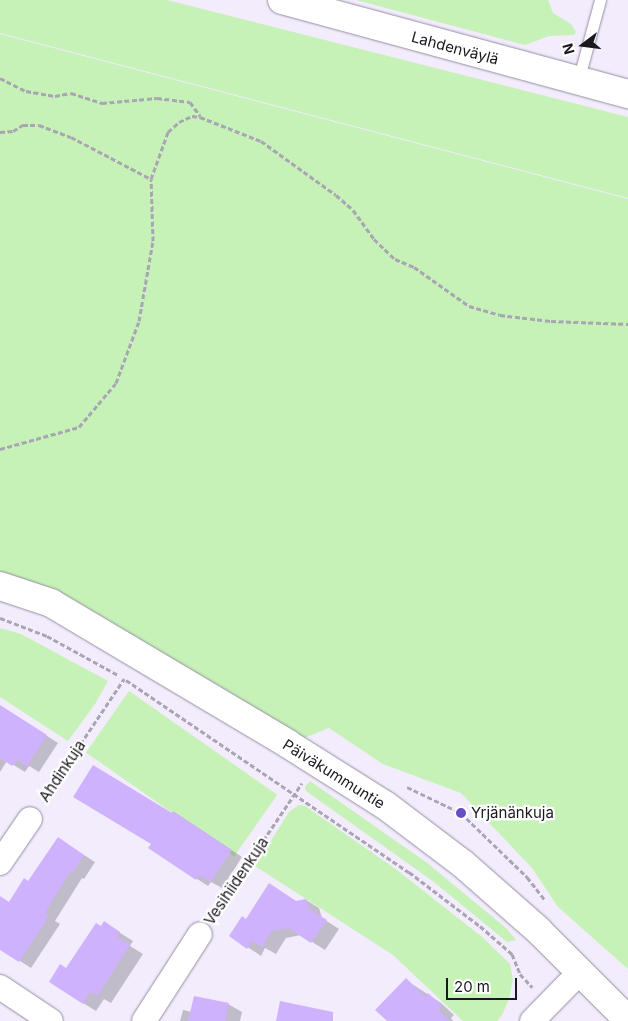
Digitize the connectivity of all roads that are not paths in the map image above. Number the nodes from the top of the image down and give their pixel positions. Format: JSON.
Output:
{"nodes":[{"id":1,"x":282,"y":0,"type":"edge"},
{"id":2,"x":600,"y":0,"type":"edge"},
{"id":3,"x":578,"y":81,"type":"junction"},
{"id":4,"x":628,"y":94,"type":"edge"},
{"id":5,"x":0,"y":586,"type":"edge"},
{"id":6,"x":30,"y":819,"type":"road end"},
{"id":7,"x":0,"y":863,"type":"edge"},
{"id":8,"x":200,"y":934,"type":"road end"},
{"id":9,"x":579,"y":974,"type":"junction"},
{"id":10,"x":0,"y":987,"type":"edge"},
{"id":11,"x":540,"y":1013,"type":"edge"},
{"id":12,"x":628,"y":1020,"type":"edge"},
{"id":13,"x":51,"y":1021,"type":"edge"},
{"id":14,"x":144,"y":1021,"type":"edge"}],
"edges":[{"from":1,"to":3,"type":"main road","name":"Lahdenväylä"},
{"from":2,"to":3,"type":"lane"},
{"from":3,"to":4,"type":"main road","name":"Lahdenväylä"},
{"from":5,"to":9,"type":"main road","name":"Päiväkummuntie"},
{"from":6,"to":7,"type":"street"},
{"from":8,"to":14,"type":"street","name":"Vesihiidenkuja"},
{"from":9,"to":11,"type":"street"},
{"from":9,"to":12,"type":"main road","name":"Päiväkummuntie"},
{"from":10,"to":13,"type":"street"}]}
